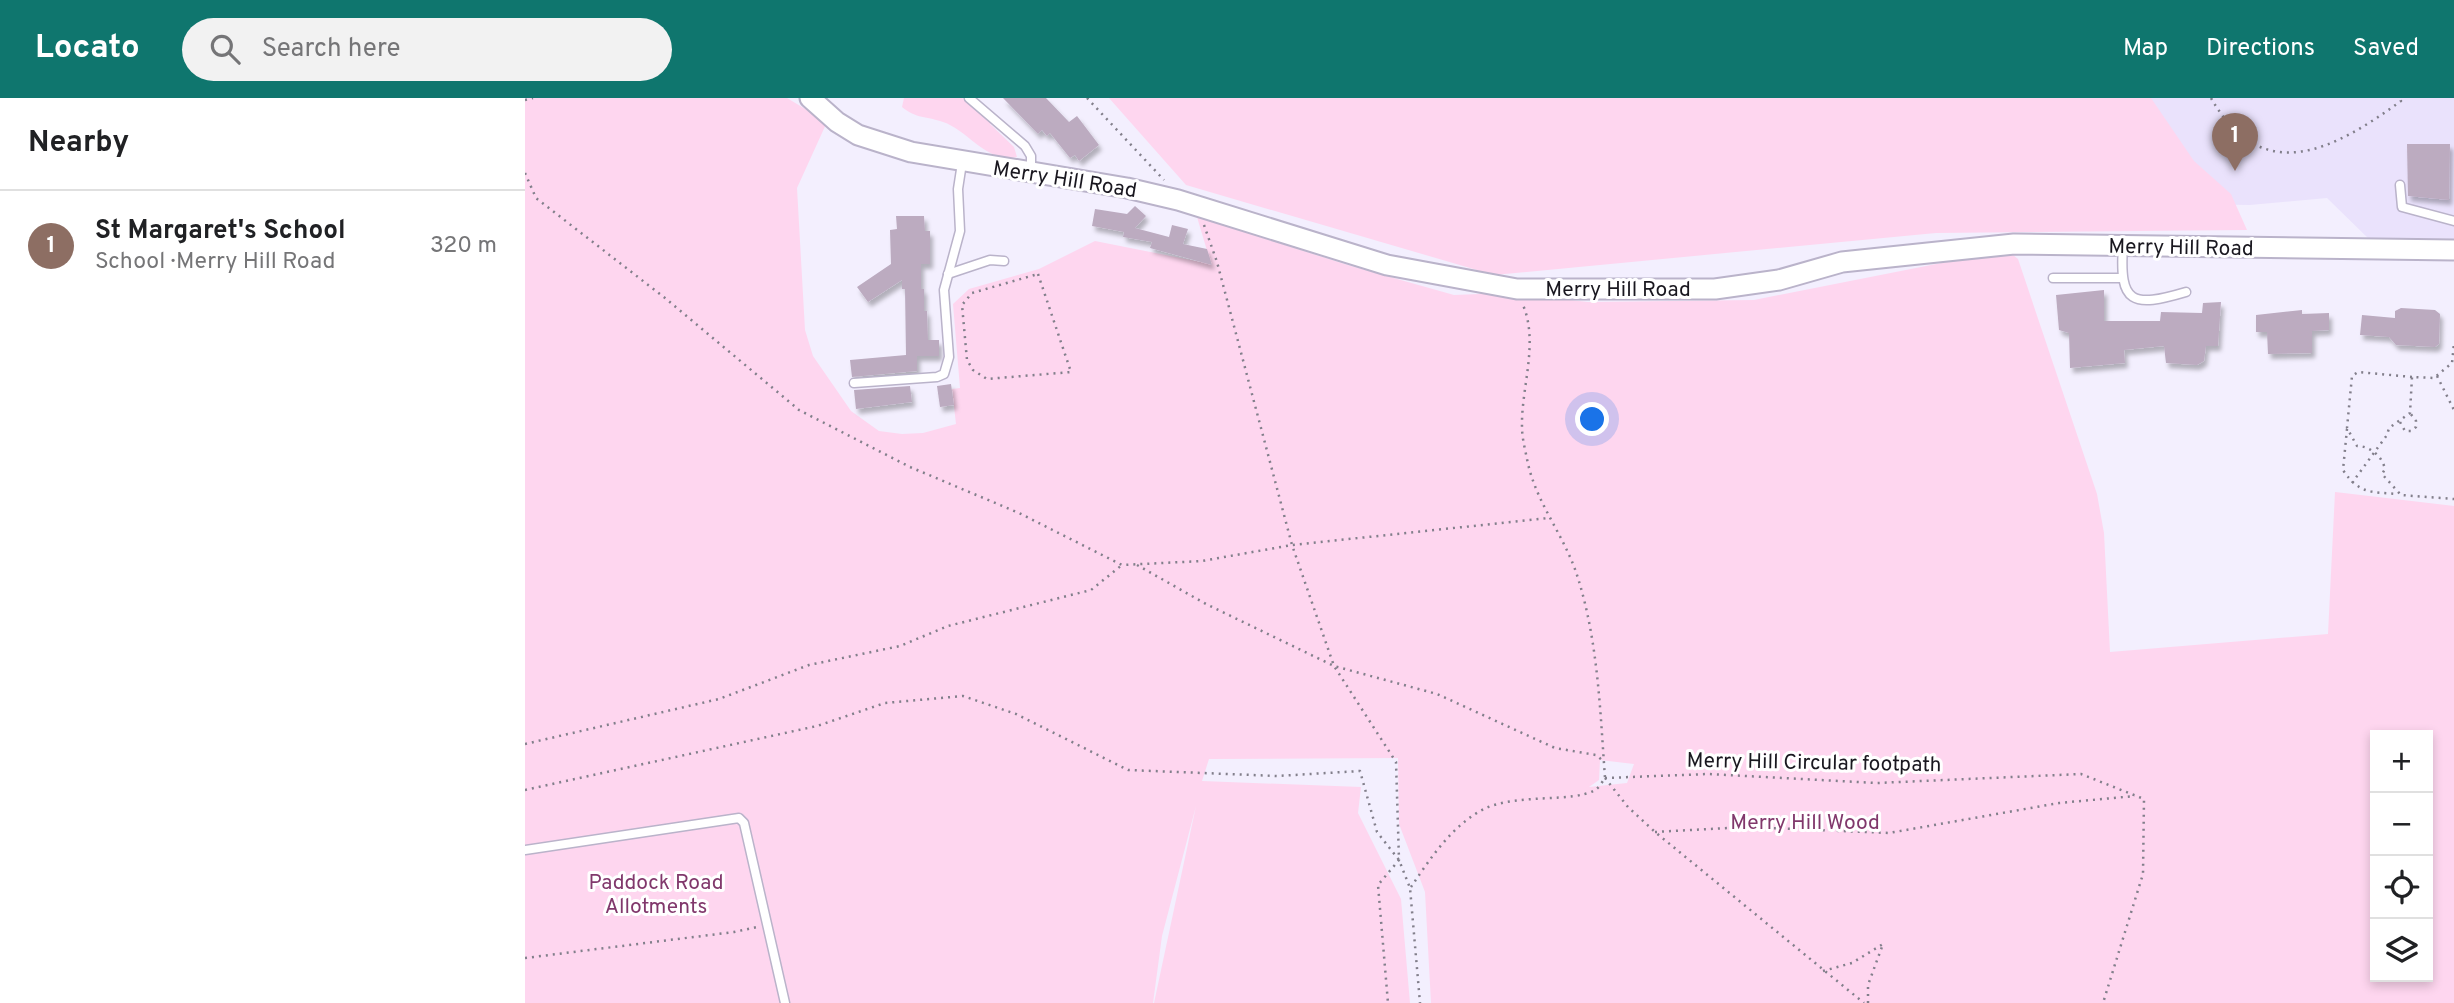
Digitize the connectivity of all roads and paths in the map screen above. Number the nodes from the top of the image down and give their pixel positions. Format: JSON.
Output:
{"nodes":[{"id":1,"x":533,"y":98,"type":"edge"},
{"id":2,"x":810,"y":98,"type":"edge"},
{"id":3,"x":969,"y":98,"type":"edge"},
{"id":4,"x":1087,"y":98,"type":"edge"},
{"id":5,"x":2211,"y":98,"type":"edge"},
{"id":6,"x":2399,"y":98,"type":"edge"},
{"id":7,"x":525,"y":100,"type":"edge"},
{"id":8,"x":963,"y":163,"type":"junction"},
{"id":9,"x":525,"y":173,"type":"edge"},
{"id":10,"x":1031,"y":173,"type":"junction"},
{"id":11,"x":2400,"y":185,"type":"dead end"},
{"id":12,"x":1178,"y":200,"type":"junction"},
{"id":13,"x":1204,"y":209,"type":"junction"},
{"id":14,"x":2454,"y":221,"type":"edge"},
{"id":15,"x":2123,"y":246,"type":"junction"},
{"id":16,"x":2454,"y":250,"type":"edge"},
{"id":17,"x":1005,"y":261,"type":"dead end"},
{"id":18,"x":948,"y":274,"type":"junction"},
{"id":19,"x":2053,"y":278,"type":"dead end"},
{"id":20,"x":2121,"y":278,"type":"junction"},
{"id":21,"x":1517,"y":289,"type":"junction"},
{"id":22,"x":2186,"y":292,"type":"dead end"},
{"id":23,"x":2454,"y":342,"type":"edge"},
{"id":24,"x":1071,"y":372,"type":"joint"},
{"id":25,"x":2437,"y":376,"type":"junction"},
{"id":26,"x":2412,"y":377,"type":"junction"},
{"id":27,"x":854,"y":383,"type":"dead end"},
{"id":28,"x":2454,"y":410,"type":"edge"},
{"id":29,"x":2410,"y":413,"type":"junction"},
{"id":30,"x":2400,"y":422,"type":"junction"},
{"id":31,"x":2347,"y":428,"type":"junction"},
{"id":32,"x":2374,"y":452,"type":"junction"},
{"id":33,"x":2352,"y":483,"type":"junction"},
{"id":34,"x":2401,"y":495,"type":"junction"},
{"id":35,"x":2454,"y":499,"type":"edge"},
{"id":36,"x":1549,"y":518,"type":"junction"},
{"id":37,"x":1292,"y":545,"type":"junction"},
{"id":38,"x":1122,"y":565,"type":"junction"},
{"id":39,"x":1137,"y":565,"type":"junction"},
{"id":40,"x":1334,"y":666,"type":"junction"},
{"id":41,"x":525,"y":744,"type":"edge"},
{"id":42,"x":1604,"y":761,"type":"junction"},
{"id":43,"x":1605,"y":778,"type":"junction"},
{"id":44,"x":525,"y":790,"type":"edge"},
{"id":45,"x":2137,"y":796,"type":"junction"},
{"id":46,"x":1655,"y":832,"type":"junction"},
{"id":47,"x":525,"y":849,"type":"edge"},
{"id":48,"x":1399,"y":860,"type":"junction"},
{"id":49,"x":1410,"y":888,"type":"junction"},
{"id":50,"x":766,"y":923,"type":"junction"},
{"id":51,"x":525,"y":958,"type":"edge"},
{"id":52,"x":1823,"y":971,"type":"junction"},
{"id":53,"x":785,"y":1003,"type":"edge"},
{"id":54,"x":1388,"y":1003,"type":"edge"},
{"id":55,"x":1420,"y":1003,"type":"edge"},
{"id":56,"x":1866,"y":1003,"type":"edge"},
{"id":57,"x":2103,"y":1003,"type":"edge"}],
"edges":[{"from":1,"to":7,"type":"path"},
{"from":2,"to":8,"type":"street","name":"Merry Hill Road"},
{"from":3,"to":10,"type":"lane"},
{"from":4,"to":12,"type":"path"},
{"from":5,"to":6,"type":"path"},
{"from":8,"to":10,"type":"street","name":"Merry Hill Road"},
{"from":8,"to":18,"type":"lane"},
{"from":9,"to":38,"type":"path"},
{"from":10,"to":12,"type":"street","name":"Merry Hill Road"},
{"from":11,"to":14,"type":"lane"},
{"from":12,"to":13,"type":"street","name":"Merry Hill Road"},
{"from":13,"to":21,"type":"street","name":"Merry Hill Road"},
{"from":13,"to":37,"type":"path"},
{"from":15,"to":16,"type":"street","name":"Merry Hill Road"},
{"from":15,"to":20,"type":"lane"},
{"from":15,"to":21,"type":"street","name":"Merry Hill Road"},
{"from":17,"to":18,"type":"lane"},
{"from":18,"to":27,"type":"lane"},
{"from":19,"to":20,"type":"lane"},
{"from":20,"to":22,"type":"lane"},
{"from":21,"to":36,"type":"path"},
{"from":23,"to":25,"type":"path"},
{"from":24,"to":24,"type":"path"},
{"from":25,"to":26,"type":"path"},
{"from":25,"to":28,"type":"path"},
{"from":26,"to":29,"type":"path"},
{"from":26,"to":31,"type":"path"},
{"from":29,"to":30,"type":"path"},
{"from":29,"to":30,"type":"path"},
{"from":30,"to":32,"type":"path"},
{"from":31,"to":32,"type":"path"},
{"from":31,"to":33,"type":"path"},
{"from":32,"to":33,"type":"path"},
{"from":32,"to":34,"type":"path"},
{"from":33,"to":34,"type":"path"},
{"from":34,"to":35,"type":"path"},
{"from":36,"to":37,"type":"path"},
{"from":36,"to":42,"type":"path"},
{"from":37,"to":39,"type":"path"},
{"from":37,"to":40,"type":"path"},
{"from":38,"to":39,"type":"path"},
{"from":38,"to":41,"type":"path"},
{"from":39,"to":40,"type":"path"},
{"from":40,"to":42,"type":"path"},
{"from":40,"to":48,"type":"path"},
{"from":42,"to":43,"type":"path"},
{"from":43,"to":45,"type":"path","name":"Merry Hill Circular footpath"},
{"from":43,"to":46,"type":"path"},
{"from":43,"to":49,"type":"path"},
{"from":44,"to":48,"type":"path"},
{"from":45,"to":46,"type":"path"},
{"from":45,"to":57,"type":"path"},
{"from":46,"to":52,"type":"path"},
{"from":47,"to":50,"type":"lane"},
{"from":48,"to":49,"type":"path"},
{"from":48,"to":54,"type":"path"},
{"from":49,"to":55,"type":"path"},
{"from":50,"to":51,"type":"path"},
{"from":50,"to":53,"type":"lane"},
{"from":52,"to":56,"type":"path"},
{"from":52,"to":56,"type":"path"}]}
